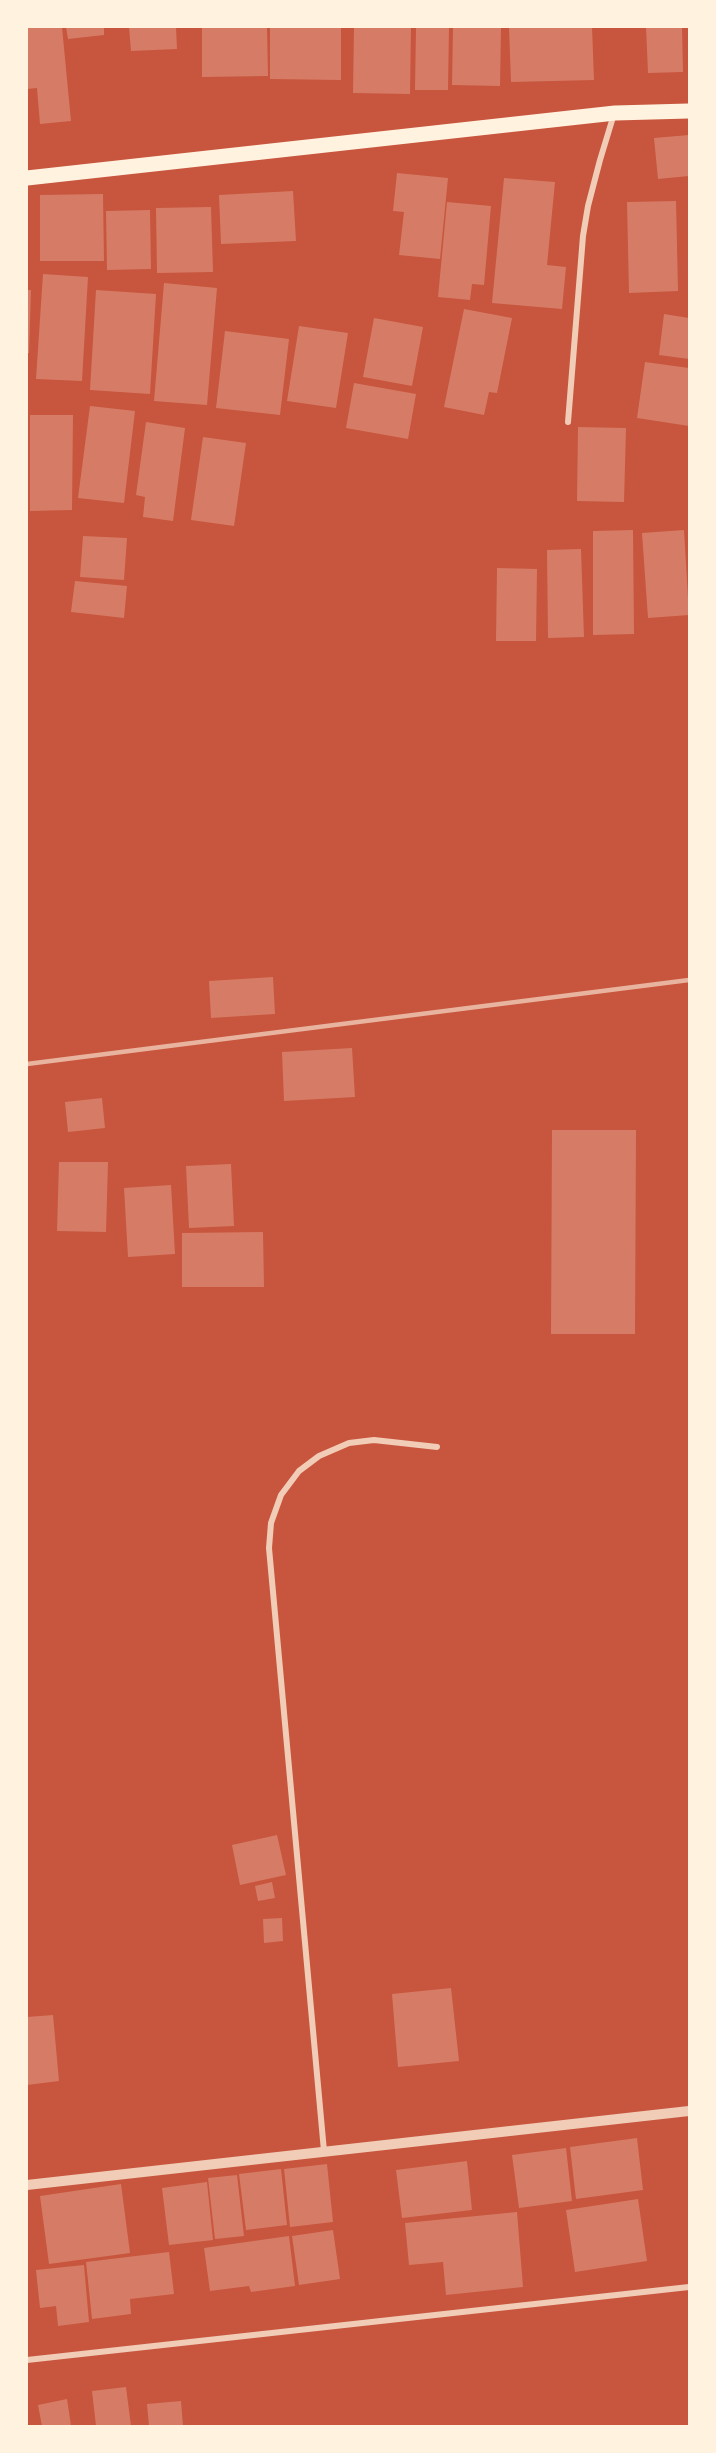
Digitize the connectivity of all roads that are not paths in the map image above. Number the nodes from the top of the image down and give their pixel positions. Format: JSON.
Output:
{"nodes":[{"id":1,"x":689,"y":111,"type":"edge"},
{"id":2,"x":615,"y":114,"type":"junction"},
{"id":3,"x":27,"y":178,"type":"edge"},
{"id":4,"x":568,"y":422,"type":"dead end"},
{"id":5,"x":437,"y":1447,"type":"dead end"},
{"id":6,"x":689,"y":2111,"type":"edge"},
{"id":7,"x":324,"y":2151,"type":"junction"},
{"id":8,"x":27,"y":2185,"type":"edge"},
{"id":9,"x":689,"y":2287,"type":"edge"},
{"id":10,"x":27,"y":2360,"type":"edge"}],
"edges":[{"from":1,"to":2,"type":"main road"},
{"from":2,"to":3,"type":"main road"},
{"from":2,"to":4,"type":"street"},
{"from":5,"to":7,"type":"street"},
{"from":6,"to":7,"type":"street"},
{"from":7,"to":8,"type":"street"},
{"from":9,"to":10,"type":"street"}]}
